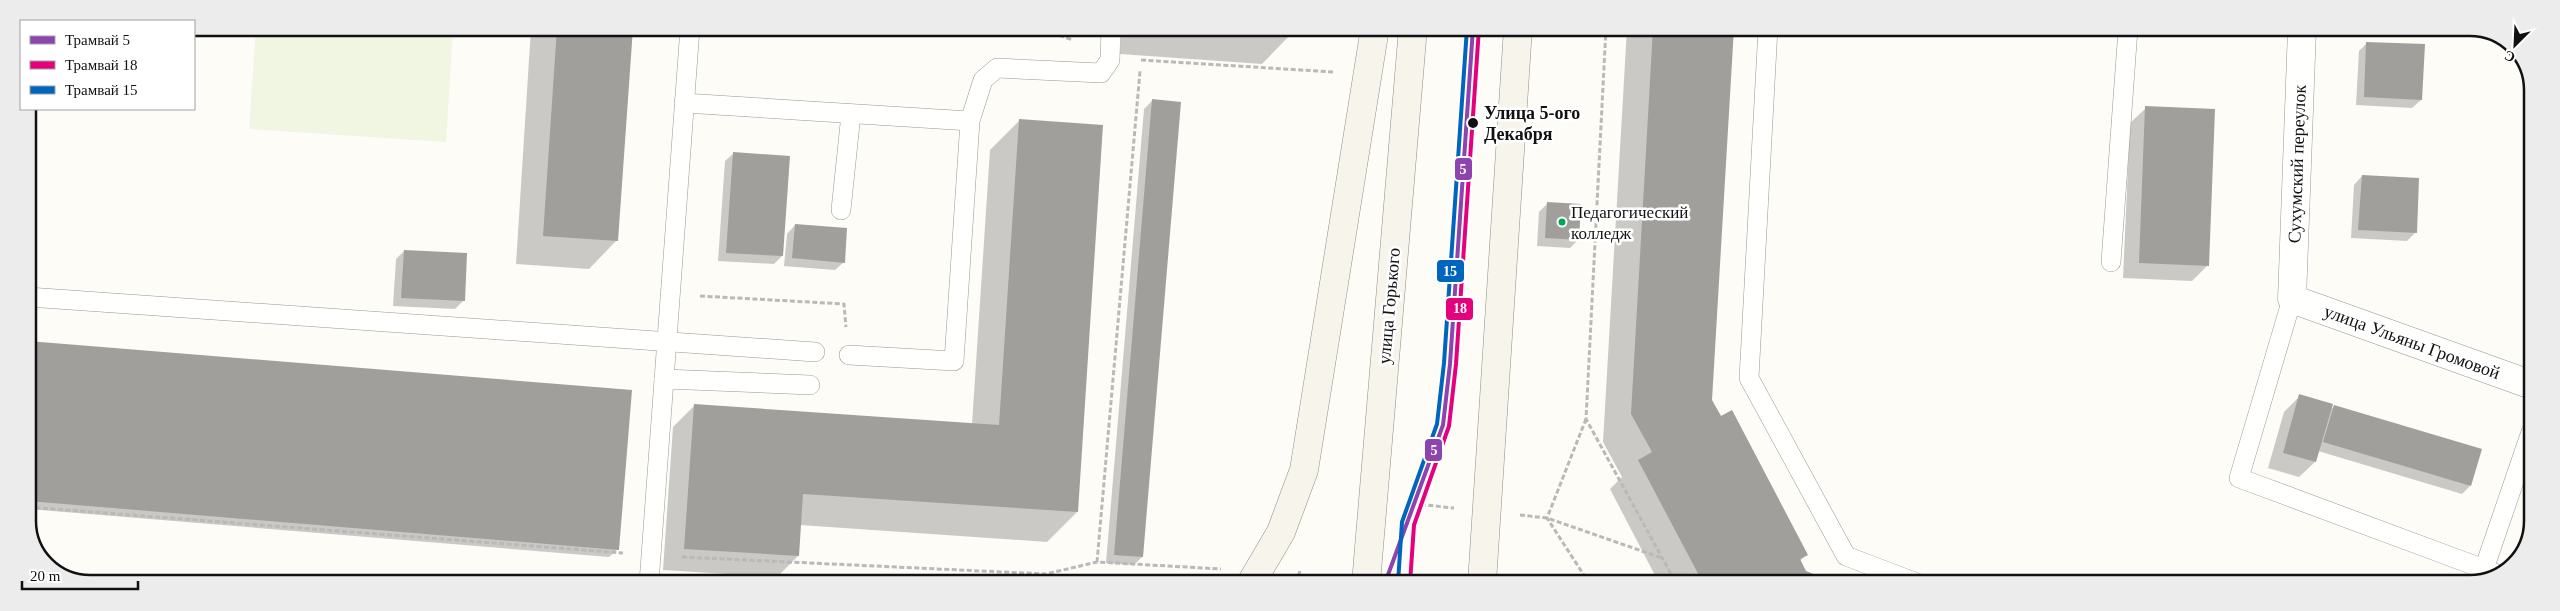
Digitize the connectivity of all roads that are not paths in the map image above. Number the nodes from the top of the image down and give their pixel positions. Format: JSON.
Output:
{"nodes":[{"id":1,"x":689,"y":36,"type":"edge"},
{"id":2,"x":1111,"y":36,"type":"edge"},
{"id":3,"x":1374,"y":36,"type":"edge"},
{"id":4,"x":1412,"y":36,"type":"edge"},
{"id":5,"x":1517,"y":36,"type":"edge"},
{"id":6,"x":1768,"y":36,"type":"edge"},
{"id":7,"x":2127,"y":36,"type":"edge"},
{"id":8,"x":2302,"y":36,"type":"edge"},
{"id":9,"x":684,"y":103,"type":"junction"},
{"id":10,"x":851,"y":114,"type":"junction"},
{"id":11,"x":970,"y":121,"type":"junction"},
{"id":12,"x":841,"y":210,"type":"dead end"},
{"id":13,"x":2111,"y":262,"type":"dead end"},
{"id":14,"x":36,"y":298,"type":"edge"},
{"id":15,"x":2292,"y":298,"type":"junction"},
{"id":16,"x":666,"y":342,"type":"junction"},
{"id":17,"x":815,"y":352,"type":"dead end"},
{"id":18,"x":849,"y":355,"type":"road end"},
{"id":19,"x":664,"y":379,"type":"junction"},
{"id":20,"x":2524,"y":382,"type":"edge"},
{"id":21,"x":810,"y":384,"type":"dead end"},
{"id":22,"x":2524,"y":458,"type":"edge"},
{"id":23,"x":2490,"y":571,"type":"edge"},
{"id":24,"x":650,"y":575,"type":"edge"},
{"id":25,"x":1256,"y":575,"type":"edge"},
{"id":26,"x":1367,"y":575,"type":"edge"},
{"id":27,"x":1483,"y":575,"type":"edge"},
{"id":28,"x":1896,"y":575,"type":"edge"}],
"edges":[{"from":1,"to":9,"type":"lane"},
{"from":2,"to":11,"type":"lane"},
{"from":3,"to":25,"type":"main road"},
{"from":4,"to":26,"type":"main road","name":"улица Горького"},
{"from":5,"to":27,"type":"main road"},
{"from":6,"to":28,"type":"lane"},
{"from":7,"to":13,"type":"lane"},
{"from":8,"to":15,"type":"street","name":"Сухумский переулок"},
{"from":9,"to":10,"type":"lane"},
{"from":9,"to":16,"type":"lane"},
{"from":10,"to":11,"type":"lane"},
{"from":10,"to":12,"type":"lane"},
{"from":11,"to":18,"type":"lane"},
{"from":14,"to":16,"type":"lane"},
{"from":15,"to":20,"type":"street","name":"улица Ульяны Громовой"},
{"from":15,"to":23,"type":"lane"},
{"from":16,"to":17,"type":"lane"},
{"from":16,"to":19,"type":"lane"},
{"from":19,"to":21,"type":"lane"},
{"from":19,"to":24,"type":"lane"},
{"from":22,"to":23,"type":"lane"}]}
